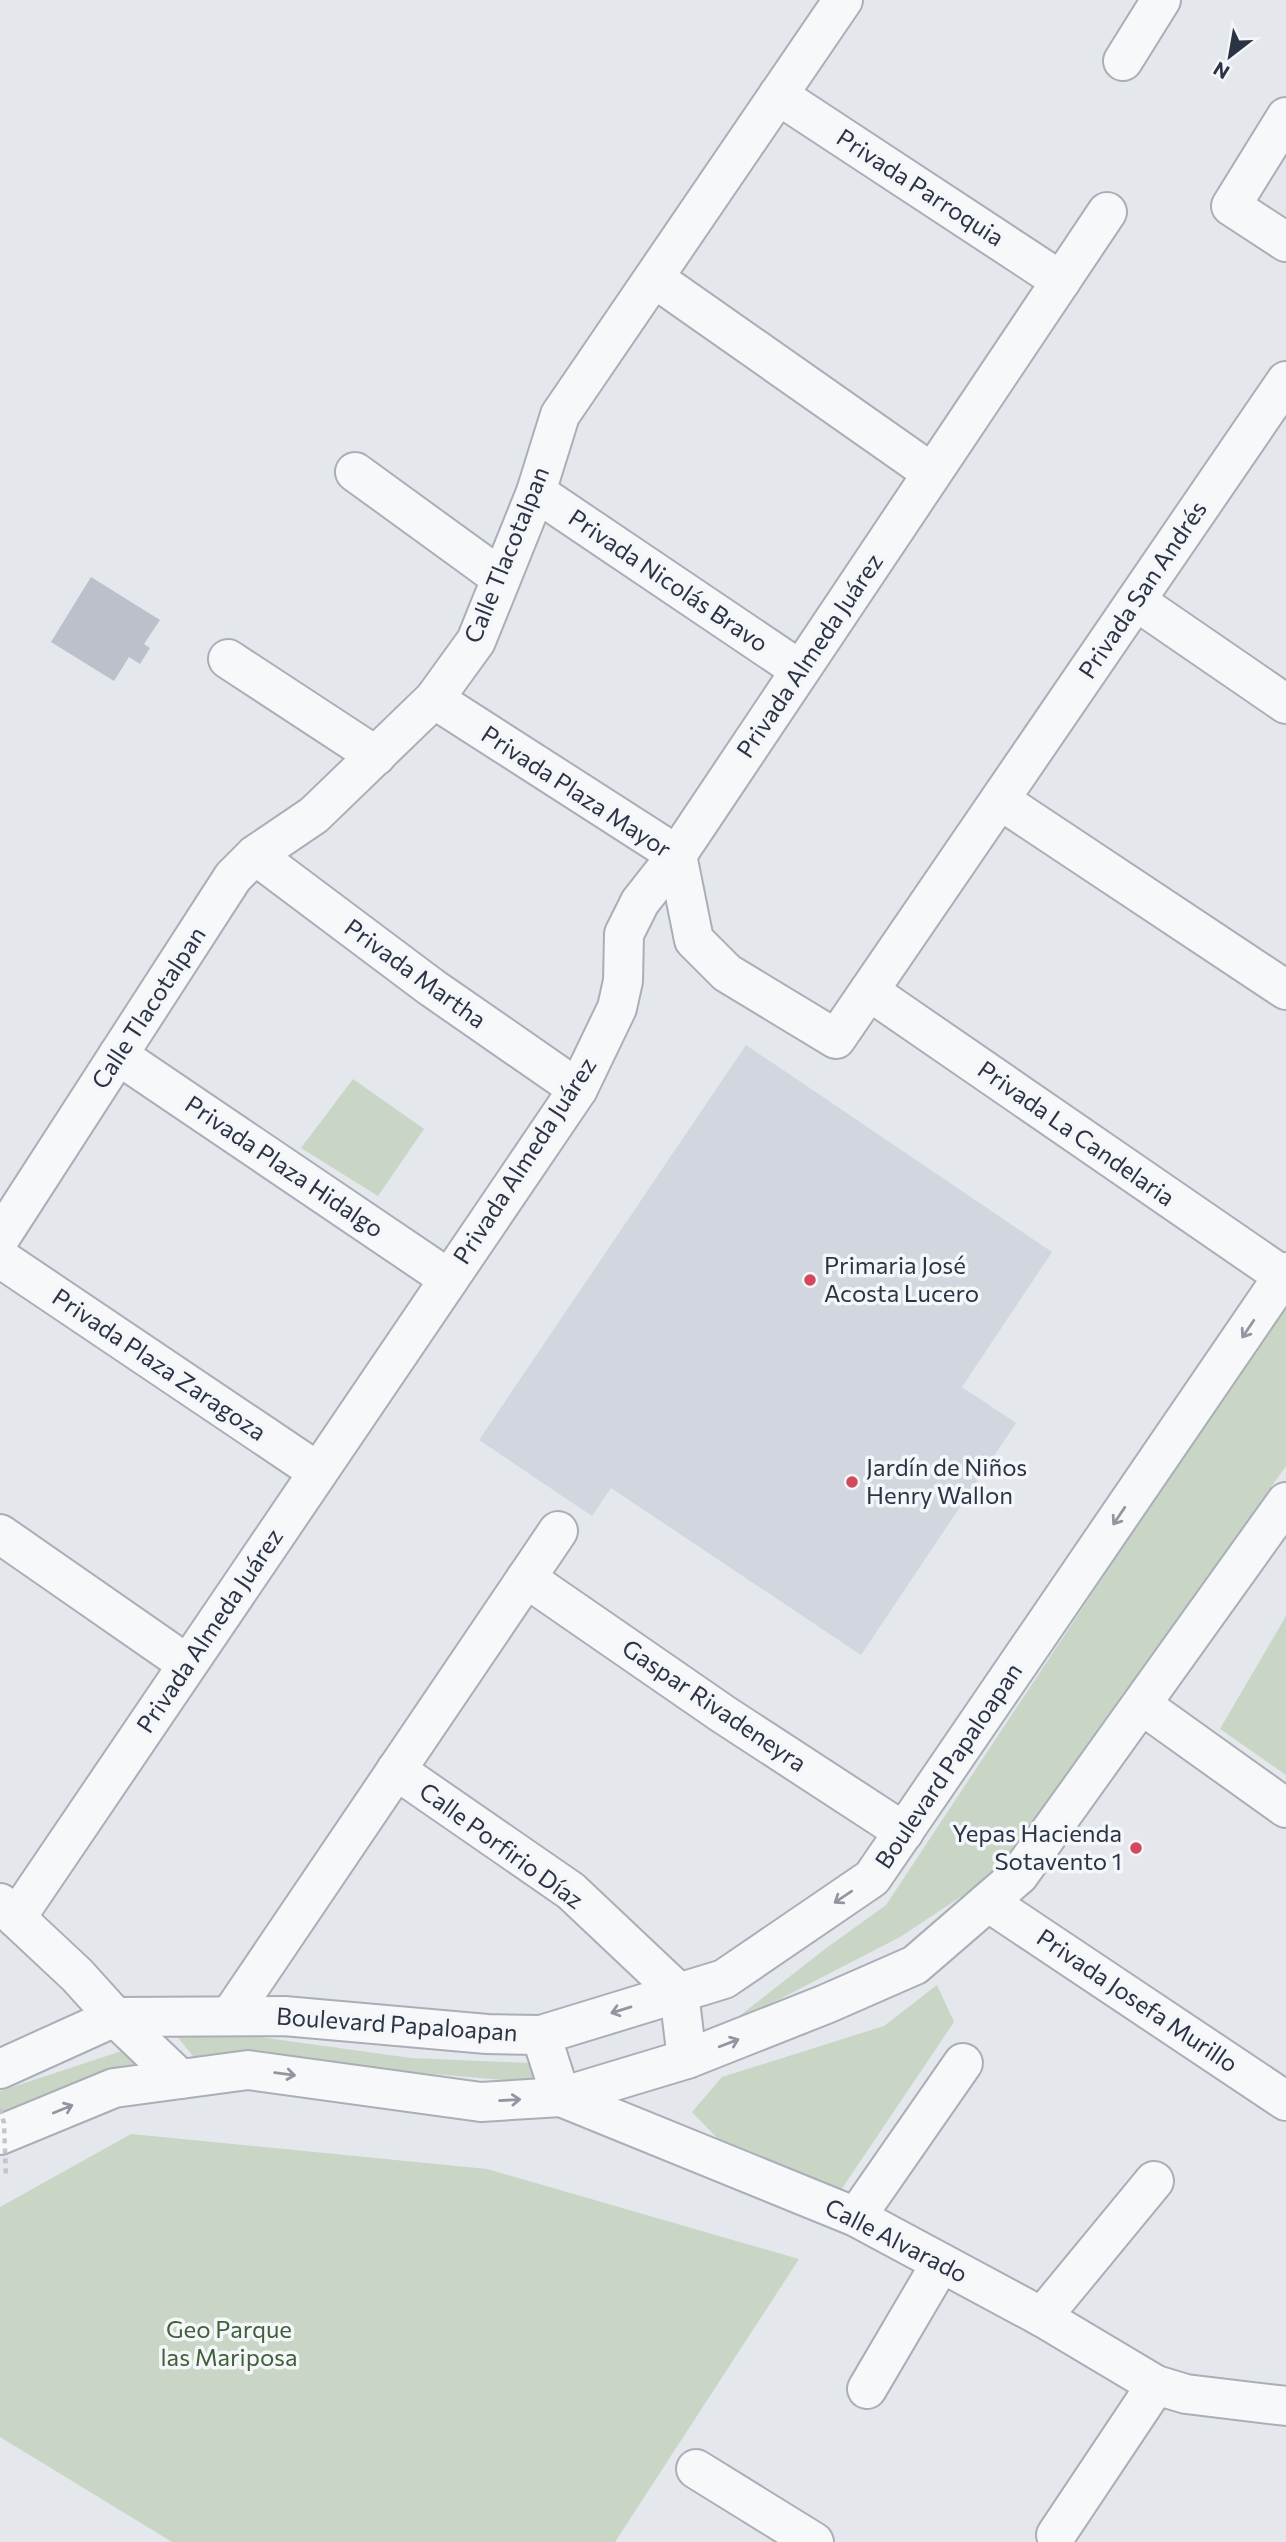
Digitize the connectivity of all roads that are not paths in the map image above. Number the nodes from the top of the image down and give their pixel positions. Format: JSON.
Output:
{"nodes":[{"id":1,"x":843,"y":0,"type":"edge"},
{"id":2,"x":1161,"y":0,"type":"edge"},
{"id":3,"x":1123,"y":61,"type":"dead end"},
{"id":4,"x":778,"y":95,"type":"junction"},
{"id":5,"x":1286,"y":117,"type":"edge"},
{"id":6,"x":1107,"y":212,"type":"dead end"},
{"id":7,"x":1286,"y":242,"type":"edge"},
{"id":8,"x":654,"y":278,"type":"junction"},
{"id":9,"x":1061,"y":281,"type":"junction"},
{"id":10,"x":1286,"y":381,"type":"edge"},
{"id":11,"x":1274,"y":422,"type":"edge"},
{"id":12,"x":355,"y":472,"type":"dead end"},
{"id":13,"x":932,"y":473,"type":"junction"},
{"id":14,"x":536,"y":492,"type":"junction"},
{"id":15,"x":501,"y":578,"type":"junction"},
{"id":16,"x":1136,"y":601,"type":"junction"},
{"id":17,"x":228,"y":660,"type":"dead end"},
{"id":18,"x":800,"y":670,"type":"junction"},
{"id":19,"x":434,"y":699,"type":"junction"},
{"id":20,"x":1286,"y":704,"type":"edge"},
{"id":21,"x":376,"y":756,"type":"junction"},
{"id":22,"x":1000,"y":800,"type":"junction"},
{"id":23,"x":255,"y":855,"type":"junction"},
{"id":24,"x":677,"y":855,"type":"junction"},
{"id":25,"x":1286,"y":990,"type":"edge"},
{"id":26,"x":869,"y":991,"type":"junction"},
{"id":27,"x":836,"y":1039,"type":"joint"},
{"id":28,"x":118,"y":1055,"type":"junction"},
{"id":29,"x":578,"y":1088,"type":"junction"},
{"id":30,"x":0,"y":1238,"type":"edge"},
{"id":31,"x":0,"y":1258,"type":"edge"},
{"id":32,"x":1285,"y":1274,"type":"edge"},
{"id":33,"x":449,"y":1279,"type":"junction"},
{"id":34,"x":318,"y":1472,"type":"junction"},
{"id":35,"x":1284,"y":1509,"type":"edge"},
{"id":36,"x":558,"y":1531,"type":"dead end"},
{"id":37,"x":0,"y":1534,"type":"edge"},
{"id":38,"x":526,"y":1578,"type":"junction"},
{"id":39,"x":187,"y":1664,"type":"junction"},
{"id":40,"x":1142,"y":1705,"type":"junction"},
{"id":41,"x":396,"y":1770,"type":"junction"},
{"id":42,"x":1286,"y":1808,"type":"edge"},
{"id":43,"x":904,"y":1832,"type":"junction"},
{"id":44,"x":988,"y":1902,"type":"junction"},
{"id":45,"x":8,"y":1910,"type":"edge"},
{"id":46,"x":678,"y":1993,"type":"junction"},
{"id":47,"x":230,"y":2016,"type":"junction"},
{"id":48,"x":116,"y":2017,"type":"junction"},
{"id":49,"x":541,"y":2035,"type":"junction"},
{"id":50,"x":687,"y":2059,"type":"junction"},
{"id":51,"x":964,"y":2063,"type":"dead end"},
{"id":52,"x":0,"y":2069,"type":"edge"},
{"id":53,"x":180,"y":2079,"type":"junction"},
{"id":54,"x":561,"y":2097,"type":"junction"},
{"id":55,"x":1286,"y":2101,"type":"edge"},
{"id":56,"x":0,"y":2135,"type":"edge"},
{"id":57,"x":1154,"y":2181,"type":"dead end"},
{"id":58,"x":856,"y":2217,"type":"junction"},
{"id":59,"x":941,"y":2263,"type":"junction"},
{"id":60,"x":1042,"y":2317,"type":"junction"},
{"id":61,"x":1156,"y":2385,"type":"junction"},
{"id":62,"x":867,"y":2389,"type":"dead end"},
{"id":63,"x":1286,"y":2406,"type":"edge"},
{"id":64,"x":696,"y":2469,"type":"dead end"},
{"id":65,"x":1056,"y":2535,"type":"dead end"},
{"id":66,"x":814,"y":2542,"type":"edge"}],
"edges":[{"from":1,"to":4,"type":"street","name":"Calle Tlacotalpan"},
{"from":2,"to":3,"type":"street"},
{"from":4,"to":8,"type":"street","name":"Calle Tlacotalpan"},
{"from":4,"to":9,"type":"street","name":"Privada Parroquia"},
{"from":5,"to":7,"type":"street"},
{"from":6,"to":9,"type":"street","name":"Privada Almeda Juárez"},
{"from":8,"to":13,"type":"street"},
{"from":8,"to":14,"type":"street","name":"Calle Tlacotalpan"},
{"from":9,"to":13,"type":"street","name":"Privada Almeda Juárez"},
{"from":10,"to":11,"type":"street","name":"Privada San Andrés"},
{"from":11,"to":16,"type":"street","name":"Privada San Andrés"},
{"from":12,"to":15,"type":"street"},
{"from":13,"to":18,"type":"street","name":"Privada Almeda Juárez"},
{"from":14,"to":15,"type":"street","name":"Calle Tlacotalpan"},
{"from":14,"to":18,"type":"street","name":"Privada Nicolás Bravo"},
{"from":15,"to":19,"type":"street","name":"Calle Tlacotalpan"},
{"from":16,"to":20,"type":"street"},
{"from":16,"to":22,"type":"street","name":"Privada San Andrés"},
{"from":17,"to":21,"type":"street"},
{"from":18,"to":24,"type":"street","name":"Privada Almeda Juárez"},
{"from":19,"to":21,"type":"street","name":"Calle Tlacotalpan"},
{"from":19,"to":24,"type":"street","name":"Privada Plaza Mayor"},
{"from":21,"to":23,"type":"street","name":"Calle Tlacotalpan"},
{"from":22,"to":25,"type":"street"},
{"from":22,"to":26,"type":"street","name":"Privada San Andrés"},
{"from":23,"to":28,"type":"street","name":"Calle Tlacotalpan"},
{"from":23,"to":29,"type":"street","name":"Privada Martha"},
{"from":24,"to":27,"type":"street","name":"Privada Plaza Mayor"},
{"from":24,"to":29,"type":"street","name":"Privada Almeda Juárez"},
{"from":26,"to":27,"type":"street","name":"Privada San Andrés"},
{"from":26,"to":32,"type":"street","name":"Privada La Candelaria"},
{"from":28,"to":30,"type":"street","name":"Calle Tlacotalpan"},
{"from":28,"to":33,"type":"street","name":"Privada Plaza Hidalgo"},
{"from":29,"to":33,"type":"street","name":"Privada Almeda Juárez"},
{"from":31,"to":34,"type":"street","name":"Privada Plaza Zaragoza"},
{"from":32,"to":43,"type":"street","name":"Boulevard Papaloapan","one_way":true},
{"from":33,"to":34,"type":"street","name":"Privada Almeda Juárez"},
{"from":34,"to":39,"type":"street","name":"Privada Almeda Juárez"},
{"from":35,"to":40,"type":"street"},
{"from":36,"to":38,"type":"street","name":"Calle Porfirio Díaz"},
{"from":37,"to":39,"type":"street"},
{"from":38,"to":41,"type":"street","name":"Calle Porfirio Díaz"},
{"from":38,"to":43,"type":"street","name":"Gaspar Rivadeneyra"},
{"from":39,"to":45,"type":"street","name":"Privada Almeda Juárez"},
{"from":40,"to":42,"type":"street"},
{"from":40,"to":44,"type":"street"},
{"from":41,"to":46,"type":"street","name":"Calle Porfirio Díaz"},
{"from":41,"to":47,"type":"street","name":"Calle Porfirio Díaz"},
{"from":43,"to":46,"type":"street","name":"Boulevard Papaloapan","one_way":true},
{"from":50,"to":44,"type":"street","one_way":true},
{"from":44,"to":55,"type":"street","name":"Privada Josefa Murillo"},
{"from":45,"to":48,"type":"street"},
{"from":46,"to":49,"type":"street","name":"Boulevard Papaloapan","one_way":true},
{"from":46,"to":50,"type":"street"},
{"from":47,"to":48,"type":"street","name":"Boulevard Papaloapan"},
{"from":47,"to":49,"type":"street","name":"Boulevard Papaloapan"},
{"from":48,"to":52,"type":"street","name":"Boulevard Papaloapan"},
{"from":48,"to":53,"type":"street"},
{"from":49,"to":54,"type":"street"},
{"from":50,"to":54,"type":"street"},
{"from":51,"to":58,"type":"street"},
{"from":53,"to":54,"type":"street","one_way":true},
{"from":56,"to":53,"type":"street","one_way":true},
{"from":54,"to":58,"type":"street","name":"Calle Alvarado"},
{"from":57,"to":60,"type":"street"},
{"from":58,"to":59,"type":"street","name":"Calle Alvarado"},
{"from":59,"to":60,"type":"street","name":"Calle Alvarado"},
{"from":59,"to":62,"type":"street"},
{"from":60,"to":61,"type":"street","name":"Calle Alvarado"},
{"from":61,"to":63,"type":"street","name":"Calle Alvarado"},
{"from":61,"to":65,"type":"street"},
{"from":64,"to":66,"type":"street"}]}
